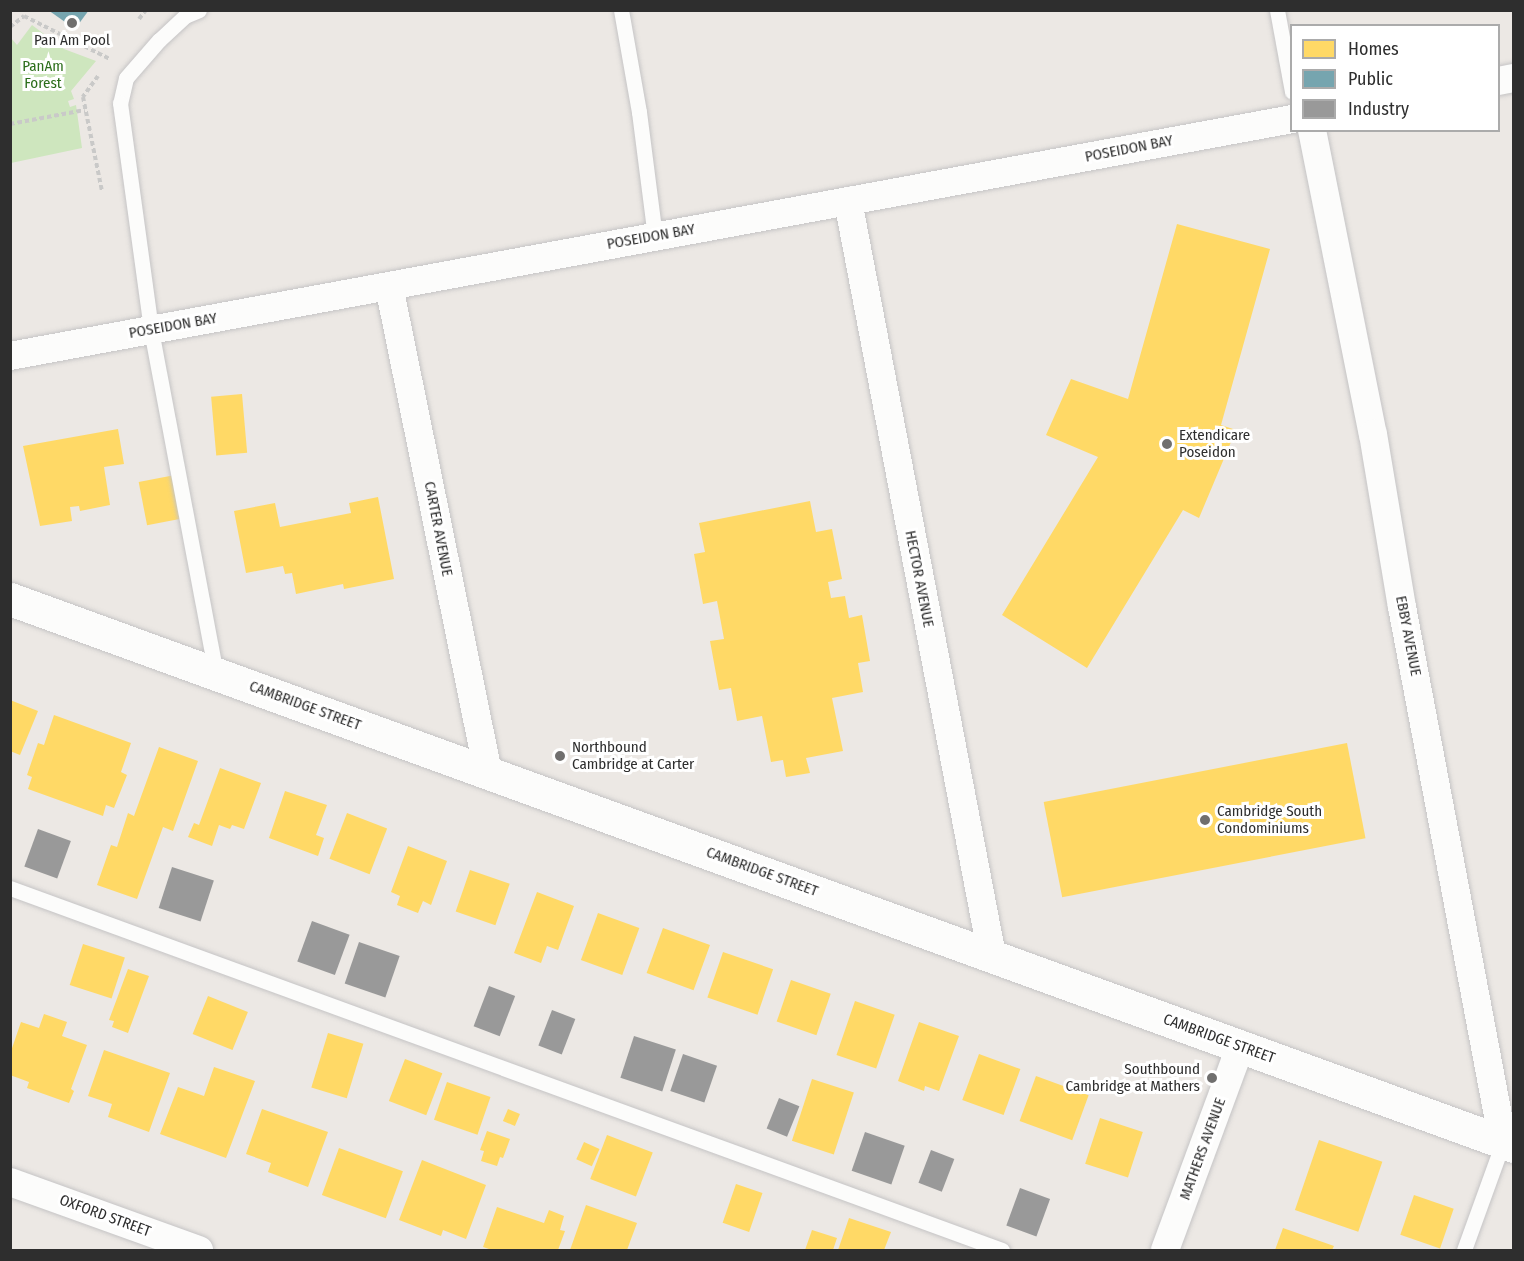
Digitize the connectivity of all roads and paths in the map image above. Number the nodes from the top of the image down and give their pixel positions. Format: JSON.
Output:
{"nodes":[{"id":1,"x":199,"y":10,"type":"edge"},
{"id":2,"x":621,"y":10,"type":"edge"},
{"id":3,"x":1277,"y":10,"type":"edge"},
{"id":4,"x":10,"y":27,"type":"edge"},
{"id":5,"x":110,"y":59,"type":"dead end"},
{"id":6,"x":1290,"y":81,"type":"edge"},
{"id":7,"x":85,"y":110,"type":"dead end"},
{"id":8,"x":1290,"y":119,"type":"edge"},
{"id":9,"x":10,"y":124,"type":"edge"},
{"id":10,"x":1312,"y":132,"type":"edge"},
{"id":11,"x":848,"y":201,"type":"junction"},
{"id":12,"x":655,"y":237,"type":"junction"},
{"id":13,"x":389,"y":286,"type":"junction"},
{"id":14,"x":151,"y":330,"type":"junction"},
{"id":15,"x":10,"y":356,"type":"edge"},
{"id":16,"x":10,"y":599,"type":"edge"},
{"id":17,"x":216,"y":674,"type":"junction"},
{"id":18,"x":488,"y":772,"type":"junction"},
{"id":19,"x":10,"y":888,"type":"edge"},
{"id":20,"x":992,"y":956,"type":"junction"},
{"id":21,"x":1240,"y":1047,"type":"junction"},
{"id":22,"x":1508,"y":1144,"type":"edge"},
{"id":23,"x":10,"y":1182,"type":"edge"},
{"id":24,"x":199,"y":1251,"type":"edge"},
{"id":25,"x":1002,"y":1251,"type":"edge"},
{"id":26,"x":1165,"y":1251,"type":"edge"},
{"id":27,"x":1464,"y":1251,"type":"edge"}],
"edges":[{"from":1,"to":14,"type":"lane"},
{"from":2,"to":12,"type":"lane"},
{"from":3,"to":6,"type":"lane"},
{"from":4,"to":5,"type":"path"},
{"from":7,"to":9,"type":"path"},
{"from":8,"to":11,"type":"street","name":"POSEIDON BAY"},
{"from":10,"to":22,"type":"street","name":"EBBY AVENUE"},
{"from":11,"to":12,"type":"street","name":"POSEIDON BAY"},
{"from":11,"to":20,"type":"street","name":"HECTOR AVENUE"},
{"from":12,"to":13,"type":"street","name":"POSEIDON BAY"},
{"from":13,"to":14,"type":"street","name":"POSEIDON BAY"},
{"from":13,"to":18,"type":"street","name":"CARTER AVENUE"},
{"from":14,"to":15,"type":"street","name":"POSEIDON BAY"},
{"from":14,"to":17,"type":"lane"},
{"from":16,"to":17,"type":"street","name":"CAMBRIDGE STREET"},
{"from":17,"to":18,"type":"street","name":"CAMBRIDGE STREET"},
{"from":18,"to":20,"type":"street","name":"CAMBRIDGE STREET"},
{"from":19,"to":25,"type":"lane"},
{"from":20,"to":21,"type":"street","name":"CAMBRIDGE STREET"},
{"from":21,"to":22,"type":"street","name":"CAMBRIDGE STREET"},
{"from":21,"to":26,"type":"street","name":"MATHERS AVENUE"},
{"from":22,"to":27,"type":"lane"},
{"from":23,"to":24,"type":"street","name":"OXFORD STREET"}]}
